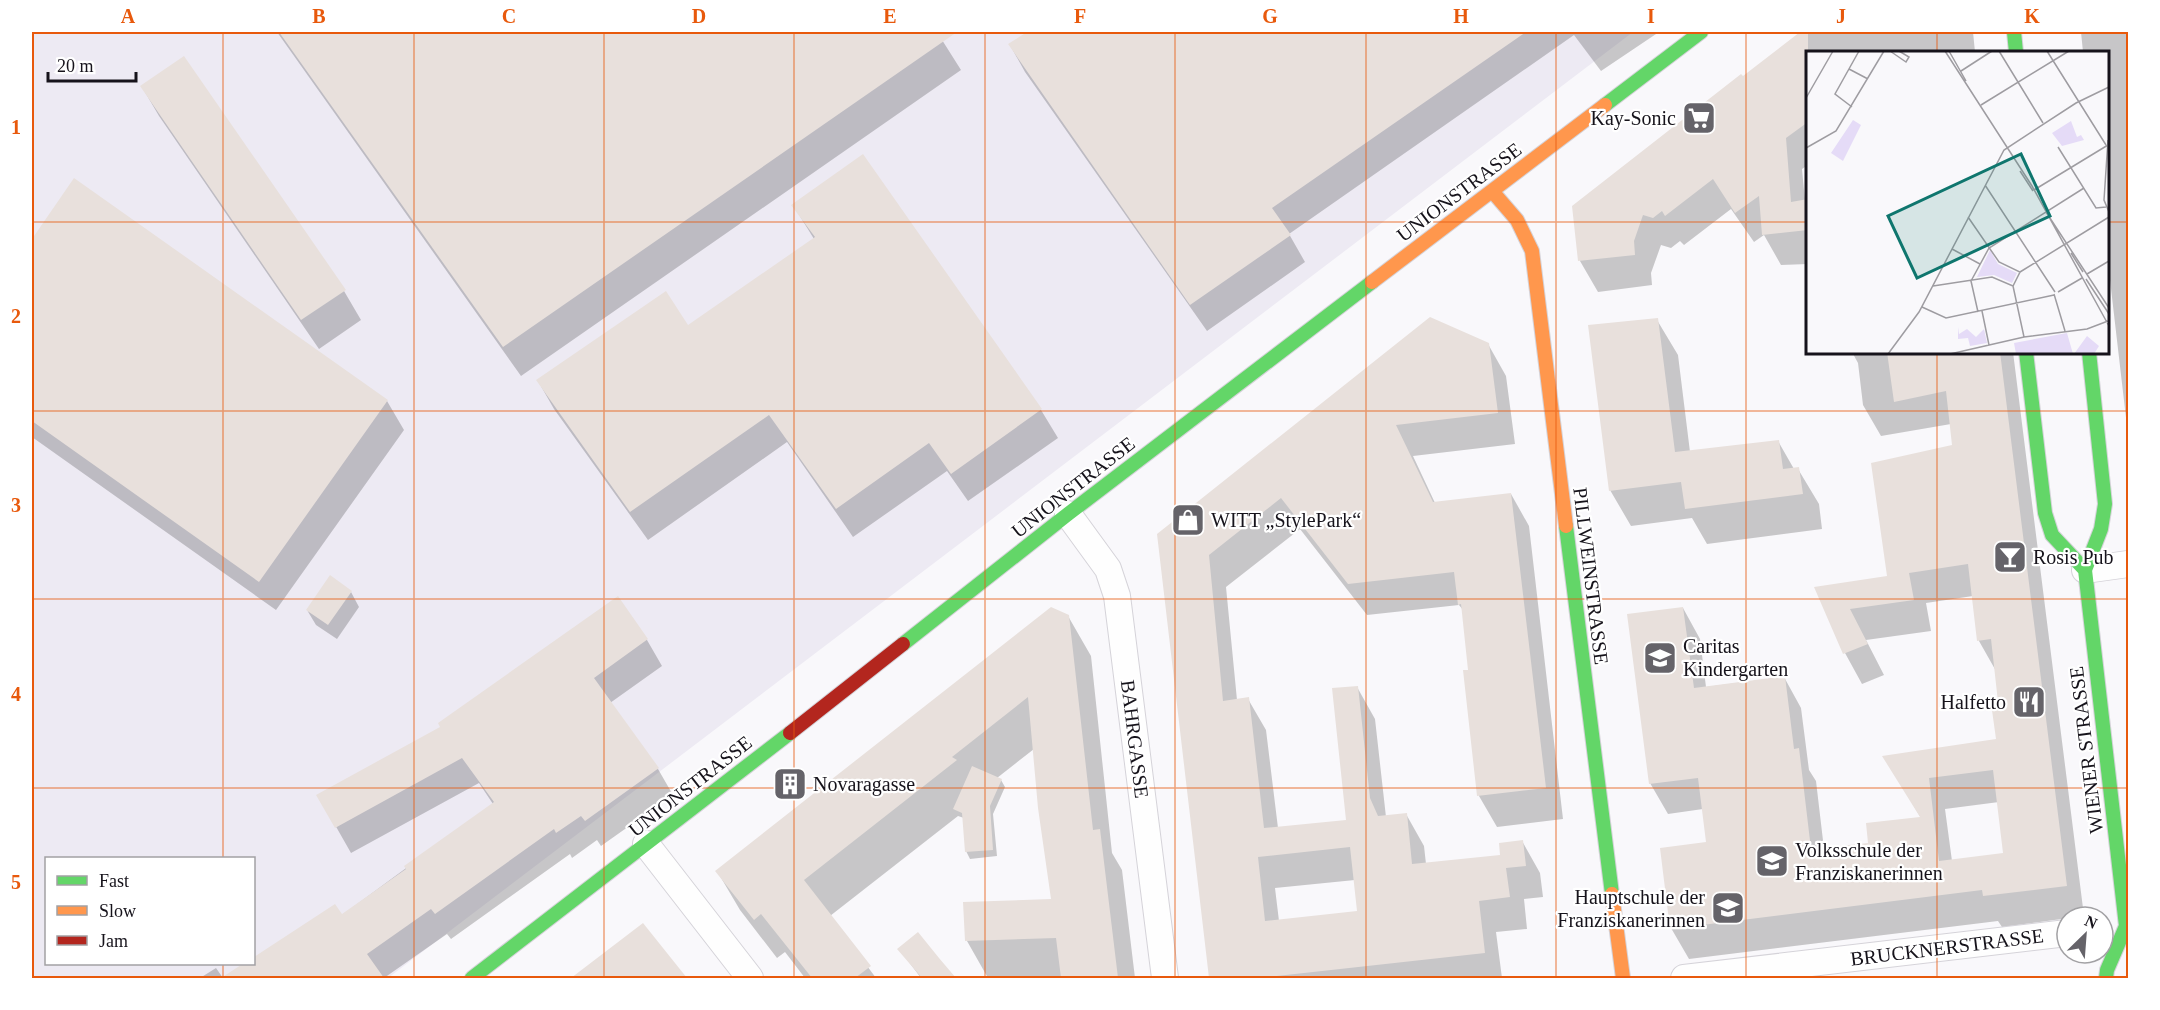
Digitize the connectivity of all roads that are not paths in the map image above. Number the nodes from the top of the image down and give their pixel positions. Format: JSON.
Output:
{"nodes":[{"id":1,"x":1701,"y":32,"type":"edge"},
{"id":2,"x":2014,"y":32,"type":"edge"},
{"id":3,"x":2016,"y":51,"type":"edge"},
{"id":4,"x":1492,"y":191,"type":"junction"},
{"id":5,"x":2026,"y":354,"type":"edge"},
{"id":6,"x":2089,"y":354,"type":"edge"},
{"id":7,"x":1068,"y":514,"type":"junction"},
{"id":8,"x":2128,"y":564,"type":"edge"},
{"id":9,"x":2085,"y":570,"type":"junction"},
{"id":10,"x":646,"y":844,"type":"junction"},
{"id":11,"x":2121,"y":928,"type":"edge"},
{"id":12,"x":2055,"y":934,"type":"edge"},
{"id":13,"x":472,"y":978,"type":"edge"},
{"id":14,"x":750,"y":978,"type":"edge"},
{"id":15,"x":1165,"y":978,"type":"edge"},
{"id":16,"x":1623,"y":978,"type":"edge"},
{"id":17,"x":1684,"y":978,"type":"edge"},
{"id":18,"x":2106,"y":978,"type":"edge"}],
"edges":[{"from":1,"to":4,"type":"main road","name":"UNIONSTRASSE"},
{"from":2,"to":3,"type":"main road"},
{"from":4,"to":7,"type":"main road","name":"UNIONSTRASSE"},
{"from":4,"to":16,"type":"main road","name":"PILLWEINSTRASSE"},
{"from":5,"to":9,"type":"main road"},
{"from":6,"to":9,"type":"main road","name":"WIENER STRASSE"},
{"from":7,"to":10,"type":"main road","name":"UNIONSTRASSE"},
{"from":7,"to":15,"type":"street","name":"BAHRGASSE"},
{"from":8,"to":9,"type":"street"},
{"from":9,"to":11,"type":"main road","name":"WIENER STRASSE"},
{"from":10,"to":13,"type":"main road","name":"UNIONSTRASSE"},
{"from":10,"to":14,"type":"street"},
{"from":11,"to":18,"type":"main road","name":"WIENER STRASSE"},
{"from":12,"to":17,"type":"street","name":"BRUCKNERSTRASSE"}]}
